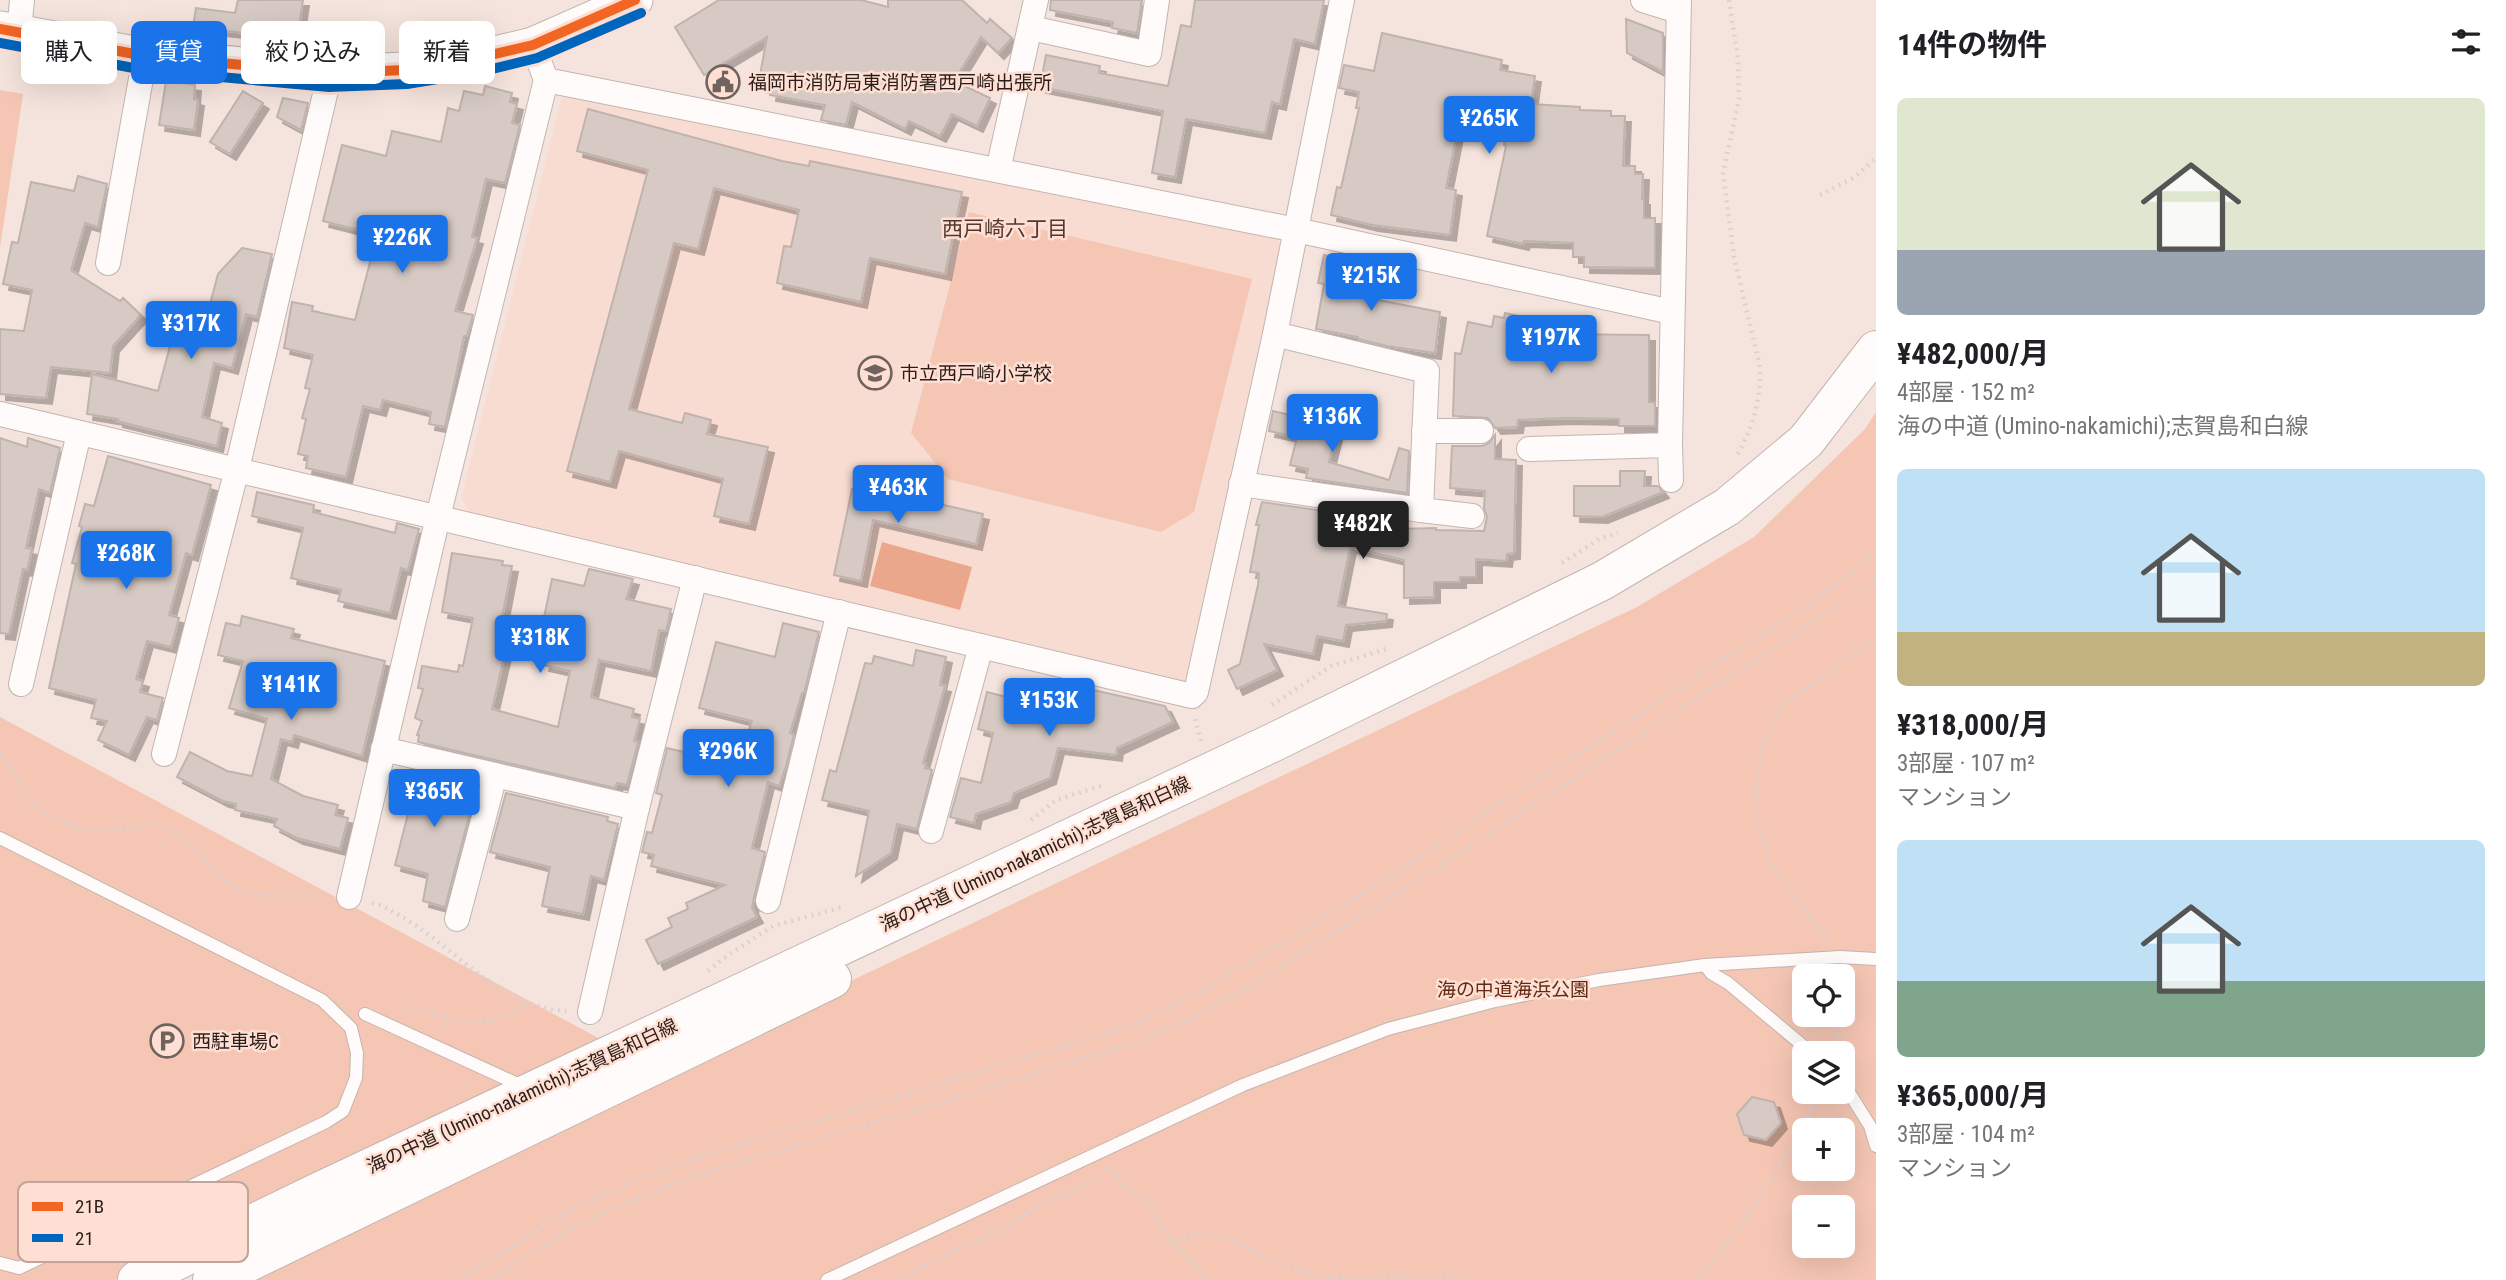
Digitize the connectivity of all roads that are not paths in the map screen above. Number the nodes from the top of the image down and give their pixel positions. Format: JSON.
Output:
{"nodes":[{"id":1,"x":635,"y":0,"type":"edge"},
{"id":2,"x":1036,"y":0,"type":"edge"},
{"id":3,"x":1157,"y":0,"type":"edge"},
{"id":4,"x":1342,"y":0,"type":"edge"},
{"id":5,"x":1643,"y":0,"type":"edge"},
{"id":6,"x":1679,"y":6,"type":"edge"},
{"id":7,"x":14,"y":20,"type":"edge"},
{"id":8,"x":1031,"y":28,"type":"junction"},
{"id":9,"x":533,"y":45,"type":"junction"},
{"id":10,"x":131,"y":52,"type":"edge"},
{"id":11,"x":385,"y":71,"type":"edge"},
{"id":12,"x":545,"y":80,"type":"junction"},
{"id":13,"x":140,"y":84,"type":"edge"},
{"id":14,"x":327,"y":84,"type":"edge"},
{"id":15,"x":998,"y":170,"type":"junction"},
{"id":16,"x":1296,"y":230,"type":"junction"},
{"id":17,"x":108,"y":264,"type":"dead end"},
{"id":18,"x":1672,"y":312,"type":"junction"},
{"id":19,"x":1275,"y":334,"type":"junction"},
{"id":20,"x":1876,"y":350,"type":"edge"},
{"id":21,"x":1876,"y":389,"type":"edge"},
{"id":22,"x":0,"y":415,"type":"edge"},
{"id":23,"x":1424,"y":431,"type":"junction"},
{"id":24,"x":1481,"y":431,"type":"dead end"},
{"id":25,"x":79,"y":433,"type":"junction"},
{"id":26,"x":1670,"y":445,"type":"junction"},
{"id":27,"x":1529,"y":449,"type":"dead end"},
{"id":28,"x":237,"y":469,"type":"junction"},
{"id":29,"x":1671,"y":480,"type":"dead end"},
{"id":30,"x":1241,"y":484,"type":"junction"},
{"id":31,"x":1420,"y":510,"type":"junction"},
{"id":32,"x":1472,"y":516,"type":"dead end"},
{"id":33,"x":438,"y":517,"type":"junction"},
{"id":34,"x":695,"y":578,"type":"junction"},
{"id":35,"x":839,"y":612,"type":"junction"},
{"id":36,"x":981,"y":646,"type":"junction"},
{"id":37,"x":21,"y":684,"type":"dead end"},
{"id":38,"x":383,"y":749,"type":"junction"},
{"id":39,"x":164,"y":754,"type":"dead end"},
{"id":40,"x":495,"y":775,"type":"junction"},
{"id":41,"x":637,"y":808,"type":"junction"},
{"id":42,"x":931,"y":831,"type":"dead end"},
{"id":43,"x":0,"y":838,"type":"edge"},
{"id":44,"x":349,"y":897,"type":"road end"},
{"id":45,"x":768,"y":901,"type":"dead end"},
{"id":46,"x":457,"y":919,"type":"dead end"},
{"id":47,"x":1876,"y":959,"type":"edge"},
{"id":48,"x":1705,"y":965,"type":"junction"},
{"id":49,"x":590,"y":1012,"type":"road end"},
{"id":50,"x":365,"y":1014,"type":"dead end"},
{"id":51,"x":1797,"y":1041,"type":"edge"},
{"id":52,"x":532,"y":1091,"type":"junction"},
{"id":53,"x":1855,"y":1102,"type":"edge"},
{"id":54,"x":1876,"y":1146,"type":"edge"},
{"id":55,"x":201,"y":1182,"type":"edge"},
{"id":56,"x":248,"y":1227,"type":"edge"},
{"id":57,"x":34,"y":1262,"type":"edge"},
{"id":58,"x":175,"y":1262,"type":"edge"},
{"id":59,"x":0,"y":1263,"type":"edge"},
{"id":60,"x":137,"y":1280,"type":"edge"},
{"id":61,"x":212,"y":1280,"type":"edge"},
{"id":62,"x":827,"y":1280,"type":"edge"}],
"edges":[{"from":1,"to":9,"type":"street"},
{"from":2,"to":8,"type":"street"},
{"from":3,"to":8,"type":"street"},
{"from":4,"to":16,"type":"street"},
{"from":5,"to":6,"type":"street"},
{"from":6,"to":18,"type":"street"},
{"from":7,"to":10,"type":"street"},
{"from":8,"to":15,"type":"street"},
{"from":9,"to":11,"type":"street"},
{"from":9,"to":12,"type":"street"},
{"from":12,"to":15,"type":"street"},
{"from":12,"to":33,"type":"street"},
{"from":13,"to":17,"type":"street"},
{"from":14,"to":28,"type":"street"},
{"from":15,"to":16,"type":"street"},
{"from":16,"to":18,"type":"street"},
{"from":16,"to":19,"type":"street"},
{"from":18,"to":26,"type":"street"},
{"from":19,"to":23,"type":"street"},
{"from":19,"to":30,"type":"street"},
{"from":20,"to":52,"type":"main road","name":"海の中道 (Umino-nakamichi);志賀島和白線"},
{"from":21,"to":61,"type":"main road","name":"海の中道 (Umino-nakamichi);志賀島和白線"},
{"from":22,"to":25,"type":"street"},
{"from":23,"to":24,"type":"street"},
{"from":23,"to":31,"type":"street"},
{"from":25,"to":28,"type":"street"},
{"from":25,"to":37,"type":"street"},
{"from":26,"to":27,"type":"street"},
{"from":26,"to":29,"type":"street"},
{"from":28,"to":33,"type":"street"},
{"from":28,"to":39,"type":"street"},
{"from":30,"to":31,"type":"street"},
{"from":30,"to":36,"type":"street"},
{"from":31,"to":32,"type":"street"},
{"from":33,"to":34,"type":"street"},
{"from":33,"to":38,"type":"street"},
{"from":34,"to":35,"type":"street"},
{"from":34,"to":41,"type":"street"},
{"from":35,"to":36,"type":"street"},
{"from":35,"to":45,"type":"street"},
{"from":36,"to":42,"type":"street"},
{"from":38,"to":40,"type":"street"},
{"from":38,"to":44,"type":"street"},
{"from":40,"to":41,"type":"street"},
{"from":40,"to":46,"type":"street"},
{"from":41,"to":49,"type":"street"},
{"from":43,"to":55,"type":"lane"},
{"from":47,"to":48,"type":"lane"},
{"from":48,"to":51,"type":"lane"},
{"from":48,"to":62,"type":"lane"},
{"from":50,"to":52,"type":"lane"},
{"from":52,"to":56,"type":"main road","name":"海の中道 (Umino-nakamichi);志賀島和白線"},
{"from":53,"to":54,"type":"lane"},
{"from":57,"to":59,"type":"lane"},
{"from":58,"to":60,"type":"main road","name":"海の中道 (Umino-nakamichi);志賀島和白線"}]}
